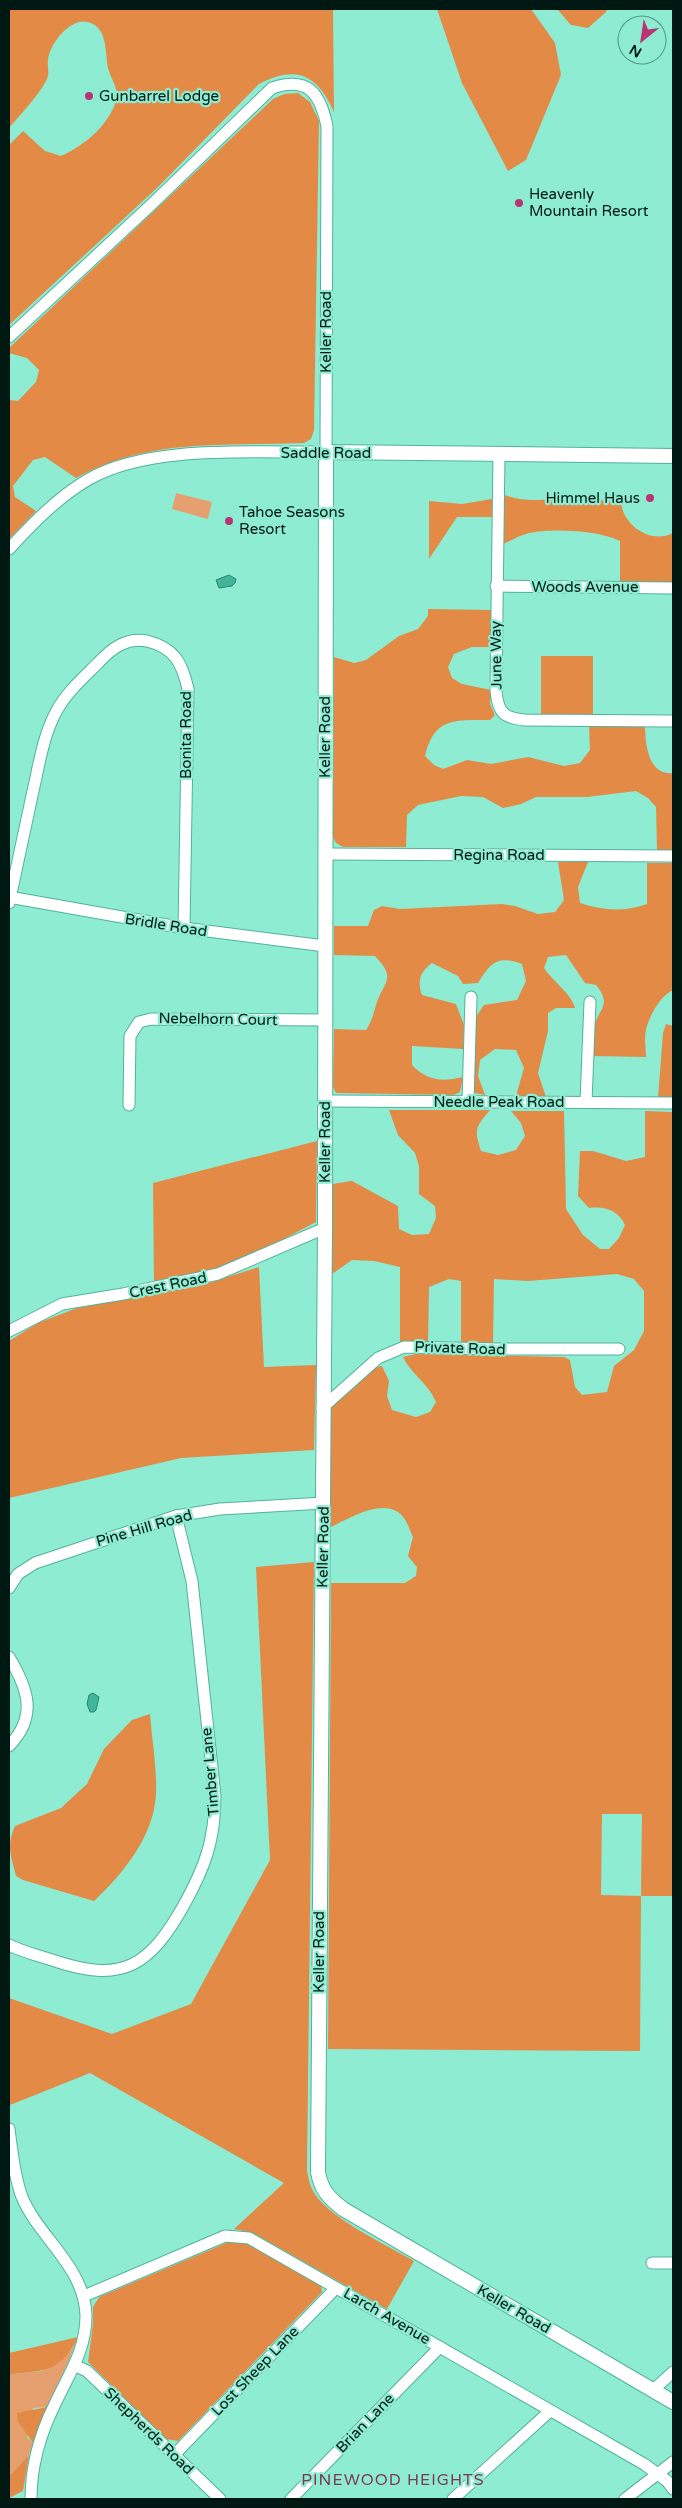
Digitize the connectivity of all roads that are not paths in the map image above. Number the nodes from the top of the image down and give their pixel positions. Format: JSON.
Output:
{"nodes":[{"id":1,"x":9,"y":336,"type":"edge"},
{"id":2,"x":326,"y":452,"type":"junction"},
{"id":3,"x":499,"y":454,"type":"junction"},
{"id":4,"x":673,"y":456,"type":"edge"},
{"id":5,"x":9,"y":549,"type":"edge"},
{"id":6,"x":496,"y":586,"type":"junction"},
{"id":7,"x":673,"y":588,"type":"edge"},
{"id":8,"x":673,"y":721,"type":"edge"},
{"id":9,"x":324,"y":854,"type":"junction"},
{"id":10,"x":673,"y":856,"type":"edge"},
{"id":11,"x":9,"y":899,"type":"edge"},
{"id":12,"x":184,"y":928,"type":"junction"},
{"id":13,"x":325,"y":946,"type":"junction"},
{"id":14,"x":471,"y":996,"type":"dead end"},
{"id":15,"x":590,"y":1002,"type":"dead end"},
{"id":16,"x":325,"y":1020,"type":"junction"},
{"id":17,"x":468,"y":1101,"type":"junction"},
{"id":18,"x":326,"y":1102,"type":"junction"},
{"id":19,"x":586,"y":1102,"type":"junction"},
{"id":20,"x":673,"y":1103,"type":"edge"},
{"id":21,"x":129,"y":1105,"type":"dead end"},
{"id":22,"x":325,"y":1228,"type":"junction"},
{"id":23,"x":9,"y":1331,"type":"edge"},
{"id":24,"x":619,"y":1349,"type":"dead end"},
{"id":25,"x":322,"y":1408,"type":"junction"},
{"id":26,"x":324,"y":1503,"type":"junction"},
{"id":27,"x":176,"y":1516,"type":"junction"},
{"id":28,"x":9,"y":1588,"type":"edge"},
{"id":29,"x":9,"y":1657,"type":"edge"},
{"id":30,"x":9,"y":1746,"type":"edge"},
{"id":31,"x":9,"y":1945,"type":"edge"},
{"id":32,"x":9,"y":2129,"type":"edge"},
{"id":33,"x":652,"y":2263,"type":"dead end"},
{"id":34,"x":673,"y":2263,"type":"edge"},
{"id":35,"x":336,"y":2288,"type":"junction"},
{"id":36,"x":84,"y":2296,"type":"junction"},
{"id":37,"x":440,"y":2347,"type":"junction"},
{"id":38,"x":76,"y":2366,"type":"junction"},
{"id":39,"x":673,"y":2372,"type":"edge"},
{"id":40,"x":653,"y":2390,"type":"junction"},
{"id":41,"x":673,"y":2402,"type":"edge"},
{"id":42,"x":550,"y":2410,"type":"junction"},
{"id":43,"x":174,"y":2455,"type":"junction"},
{"id":44,"x":673,"y":2462,"type":"edge"},
{"id":45,"x":658,"y":2473,"type":"junction"},
{"id":46,"x":673,"y":2489,"type":"edge"},
{"id":47,"x":31,"y":2499,"type":"edge"},
{"id":48,"x":220,"y":2499,"type":"edge"},
{"id":49,"x":291,"y":2499,"type":"edge"},
{"id":50,"x":453,"y":2499,"type":"edge"},
{"id":51,"x":625,"y":2499,"type":"edge"}],
"edges":[{"from":1,"to":2,"type":"street","name":"Keller Road"},
{"from":2,"to":3,"type":"street","name":"Saddle Road"},
{"from":2,"to":5,"type":"street","name":"Saddle Road"},
{"from":2,"to":9,"type":"street","name":"Keller Road"},
{"from":3,"to":4,"type":"street","name":"Saddle Road"},
{"from":3,"to":6,"type":"street","name":"June Way"},
{"from":6,"to":7,"type":"street","name":"Woods Avenue"},
{"from":6,"to":8,"type":"street","name":"June Way"},
{"from":9,"to":10,"type":"street","name":"Regina Road"},
{"from":9,"to":13,"type":"street","name":"Keller Road"},
{"from":11,"to":12,"type":"street","name":"Bridle Road"},
{"from":11,"to":12,"type":"street","name":"Bonita Road"},
{"from":12,"to":13,"type":"street","name":"Bridle Road"},
{"from":13,"to":16,"type":"street","name":"Keller Road"},
{"from":14,"to":17,"type":"street"},
{"from":15,"to":19,"type":"street"},
{"from":16,"to":18,"type":"street","name":"Keller Road"},
{"from":16,"to":21,"type":"street","name":"Nebelhorn Court"},
{"from":17,"to":18,"type":"street","name":"Needle Peak Road"},
{"from":17,"to":19,"type":"street","name":"Needle Peak Road"},
{"from":18,"to":22,"type":"street","name":"Keller Road"},
{"from":19,"to":20,"type":"street","name":"Needle Peak Road"},
{"from":22,"to":23,"type":"street","name":"Crest Road"},
{"from":22,"to":25,"type":"street","name":"Keller Road"},
{"from":24,"to":25,"type":"street","name":"Private Road"},
{"from":25,"to":26,"type":"street","name":"Keller Road"},
{"from":26,"to":27,"type":"street","name":"Pine Hill Road"},
{"from":26,"to":40,"type":"street","name":"Keller Road"},
{"from":27,"to":28,"type":"street","name":"Pine Hill Road"},
{"from":27,"to":31,"type":"street","name":"Timber Lane"},
{"from":29,"to":30,"type":"street"},
{"from":32,"to":36,"type":"street"},
{"from":33,"to":34,"type":"street"},
{"from":35,"to":36,"type":"street","name":"Larch Avenue"},
{"from":35,"to":37,"type":"street","name":"Larch Avenue"},
{"from":35,"to":43,"type":"street","name":"Lost Sheep Lane"},
{"from":36,"to":38,"type":"street"},
{"from":37,"to":42,"type":"street","name":"Larch Avenue"},
{"from":37,"to":49,"type":"street","name":"Brian Lane"},
{"from":38,"to":43,"type":"street","name":"Shepherds Road"},
{"from":38,"to":47,"type":"street"},
{"from":39,"to":40,"type":"street"},
{"from":40,"to":41,"type":"street","name":"Keller Road"},
{"from":42,"to":45,"type":"street","name":"Larch Avenue"},
{"from":42,"to":50,"type":"street"},
{"from":43,"to":48,"type":"street","name":"Shepherds Road"},
{"from":44,"to":45,"type":"street"},
{"from":45,"to":46,"type":"street","name":"Larch Avenue"},
{"from":45,"to":51,"type":"street"}]}
